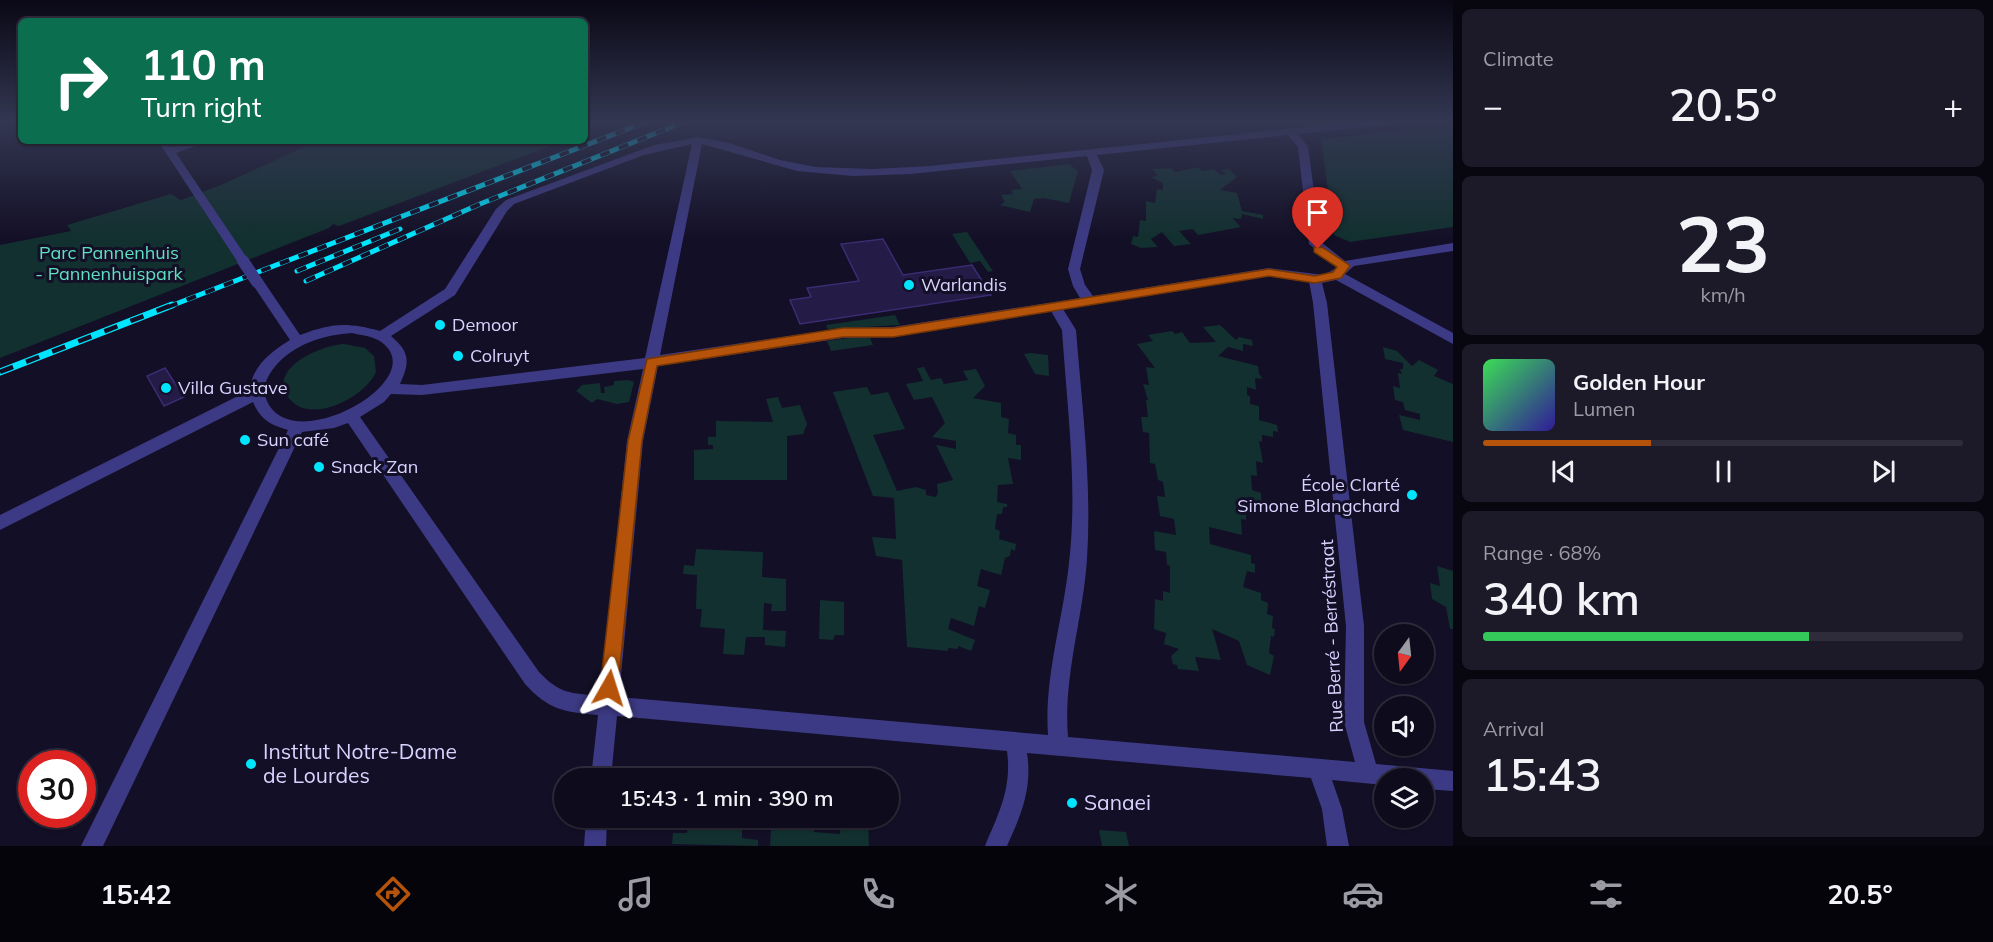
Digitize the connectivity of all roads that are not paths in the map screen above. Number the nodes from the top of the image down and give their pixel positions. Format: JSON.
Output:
{"nodes":[{"id":1,"x":176,"y":160,"type":"edge"},
{"id":2,"x":620,"y":160,"type":"edge"},
{"id":3,"x":694,"y":160,"type":"edge"},
{"id":4,"x":769,"y":160,"type":"edge"},
{"id":5,"x":1007,"y":160,"type":"edge"},
{"id":6,"x":1095,"y":160,"type":"edge"},
{"id":7,"x":1305,"y":160,"type":"edge"},
{"id":8,"x":1453,"y":247,"type":"edge"},
{"id":9,"x":1340,"y":271,"type":"junction"},
{"id":10,"x":1315,"y":279,"type":"junction"},
{"id":11,"x":1088,"y":299,"type":"junction"},
{"id":12,"x":1055,"y":306,"type":"junction"},
{"id":13,"x":383,"y":336,"type":"junction"},
{"id":14,"x":1453,"y":339,"type":"edge"},
{"id":15,"x":297,"y":342,"type":"junction"},
{"id":16,"x":651,"y":362,"type":"junction"},
{"id":17,"x":390,"y":389,"type":"junction"},
{"id":18,"x":257,"y":393,"type":"junction"},
{"id":19,"x":352,"y":417,"type":"junction"},
{"id":20,"x":297,"y":427,"type":"junction"},
{"id":21,"x":0,"y":523,"type":"edge"},
{"id":22,"x":607,"y":707,"type":"junction"},
{"id":23,"x":1016,"y":744,"type":"junction"},
{"id":24,"x":1059,"y":747,"type":"junction"},
{"id":25,"x":602,"y":768,"type":"edge"},
{"id":26,"x":1318,"y":770,"type":"junction"},
{"id":27,"x":1370,"y":774,"type":"junction"},
{"id":28,"x":1374,"y":774,"type":"edge"},
{"id":29,"x":1434,"y":780,"type":"edge"},
{"id":30,"x":1453,"y":781,"type":"edge"},
{"id":31,"x":596,"y":828,"type":"edge"},
{"id":32,"x":92,"y":846,"type":"edge"},
{"id":33,"x":595,"y":846,"type":"edge"},
{"id":34,"x":996,"y":846,"type":"edge"},
{"id":35,"x":1338,"y":846,"type":"edge"}],
"edges":[{"from":1,"to":15,"type":"street","bridge":true},
{"from":2,"to":13,"type":"street"},
{"from":3,"to":16,"type":"street"},
{"from":4,"to":5,"type":"street"},
{"from":6,"to":11,"type":"street"},
{"from":7,"to":9,"type":"street"},
{"from":8,"to":9,"type":"street"},
{"from":9,"to":10,"type":"street"},
{"from":9,"to":14,"type":"street"},
{"from":10,"to":11,"type":"street"},
{"from":10,"to":27,"type":"street","name":"Rue Berré - Berréstraat"},
{"from":11,"to":12,"type":"street"},
{"from":12,"to":16,"type":"street"},
{"from":12,"to":24,"type":"street"},
{"from":13,"to":15,"type":"street"},
{"from":13,"to":17,"type":"street"},
{"from":15,"to":18,"type":"street"},
{"from":16,"to":17,"type":"street"},
{"from":16,"to":22,"type":"street"},
{"from":17,"to":19,"type":"street"},
{"from":18,"to":20,"type":"street"},
{"from":18,"to":21,"type":"street"},
{"from":19,"to":20,"type":"street"},
{"from":19,"to":22,"type":"street"},
{"from":20,"to":32,"type":"street"},
{"from":22,"to":23,"type":"street"},
{"from":22,"to":25,"type":"street"},
{"from":23,"to":24,"type":"street"},
{"from":23,"to":34,"type":"street"},
{"from":24,"to":26,"type":"street"},
{"from":26,"to":27,"type":"street"},
{"from":26,"to":35,"type":"street"},
{"from":27,"to":28,"type":"street"},
{"from":29,"to":30,"type":"street"},
{"from":31,"to":33,"type":"street"}]}
